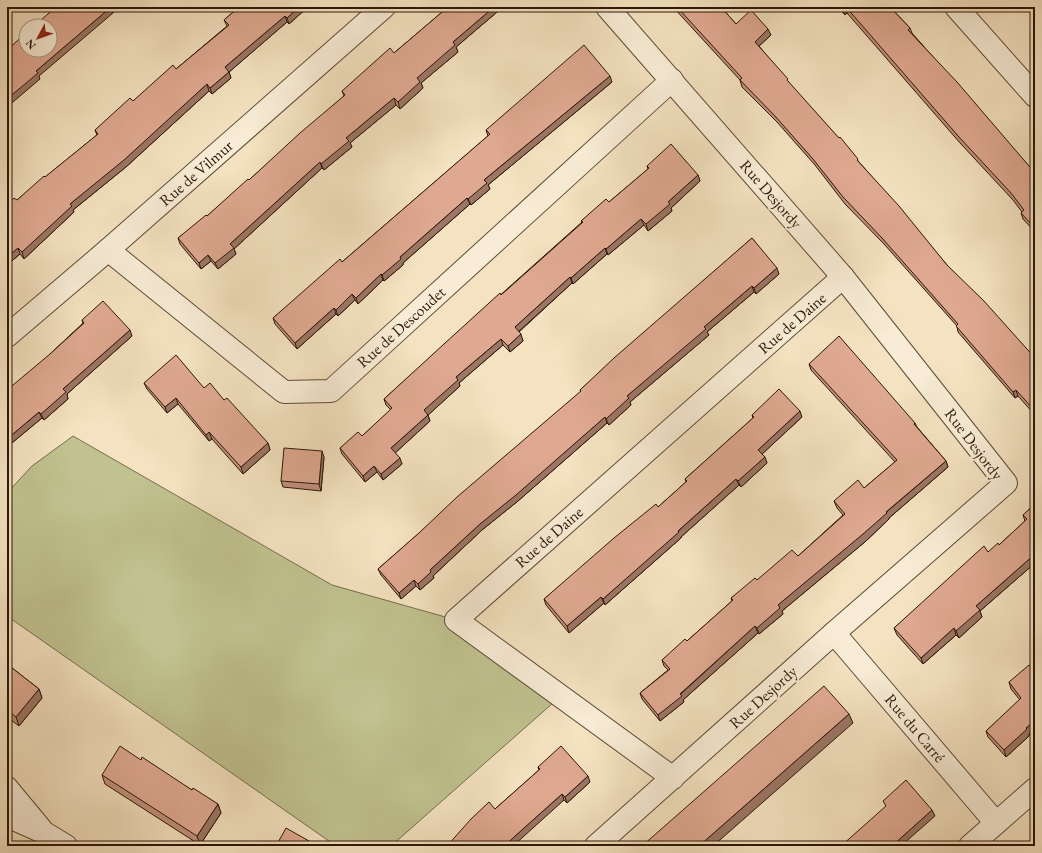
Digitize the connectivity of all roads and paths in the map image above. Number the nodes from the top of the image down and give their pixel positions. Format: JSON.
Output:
{"nodes":[{"id":1,"x":384,"y":7,"type":"edge"},
{"id":2,"x":607,"y":7,"type":"edge"},
{"id":3,"x":956,"y":7,"type":"edge"},
{"id":4,"x":672,"y":80,"type":"junction"},
{"id":5,"x":1035,"y":96,"type":"edge"},
{"id":6,"x":108,"y":250,"type":"junction"},
{"id":7,"x":843,"y":277,"type":"junction"},
{"id":8,"x":7,"y":336,"type":"edge"},
{"id":9,"x":834,"y":633,"type":"junction"},
{"id":10,"x":673,"y":778,"type":"junction"},
{"id":11,"x":7,"y":788,"type":"edge"},
{"id":12,"x":1035,"y":789,"type":"edge"},
{"id":13,"x":7,"y":816,"type":"edge"},
{"id":14,"x":996,"y":823,"type":"junction"},
{"id":15,"x":43,"y":832,"type":"junction"},
{"id":16,"x":66,"y":846,"type":"edge"},
{"id":17,"x":596,"y":846,"type":"edge"},
{"id":18,"x":970,"y":846,"type":"edge"}],
"edges":[{"from":1,"to":6,"type":"street","name":"Rue de Vilmur"},
{"from":2,"to":4,"type":"street","name":"Rue Desjordy"},
{"from":3,"to":5,"type":"street"},
{"from":4,"to":6,"type":"street","name":"Rue de Descoudet"},
{"from":4,"to":7,"type":"street","name":"Rue Desjordy"},
{"from":6,"to":8,"type":"street","name":"Rue de Vilmur"},
{"from":7,"to":9,"type":"street","name":"Rue Desjordy"},
{"from":7,"to":10,"type":"street","name":"Rue de Daine"},
{"from":9,"to":10,"type":"street","name":"Rue Desjordy"},
{"from":9,"to":14,"type":"street","name":"Rue du Carré"},
{"from":10,"to":17,"type":"street","name":"Rue Desjordy"},
{"from":11,"to":15,"type":"street"},
{"from":12,"to":14,"type":"street"},
{"from":13,"to":15,"type":"street"},
{"from":14,"to":18,"type":"street"},
{"from":15,"to":16,"type":"street"}]}
